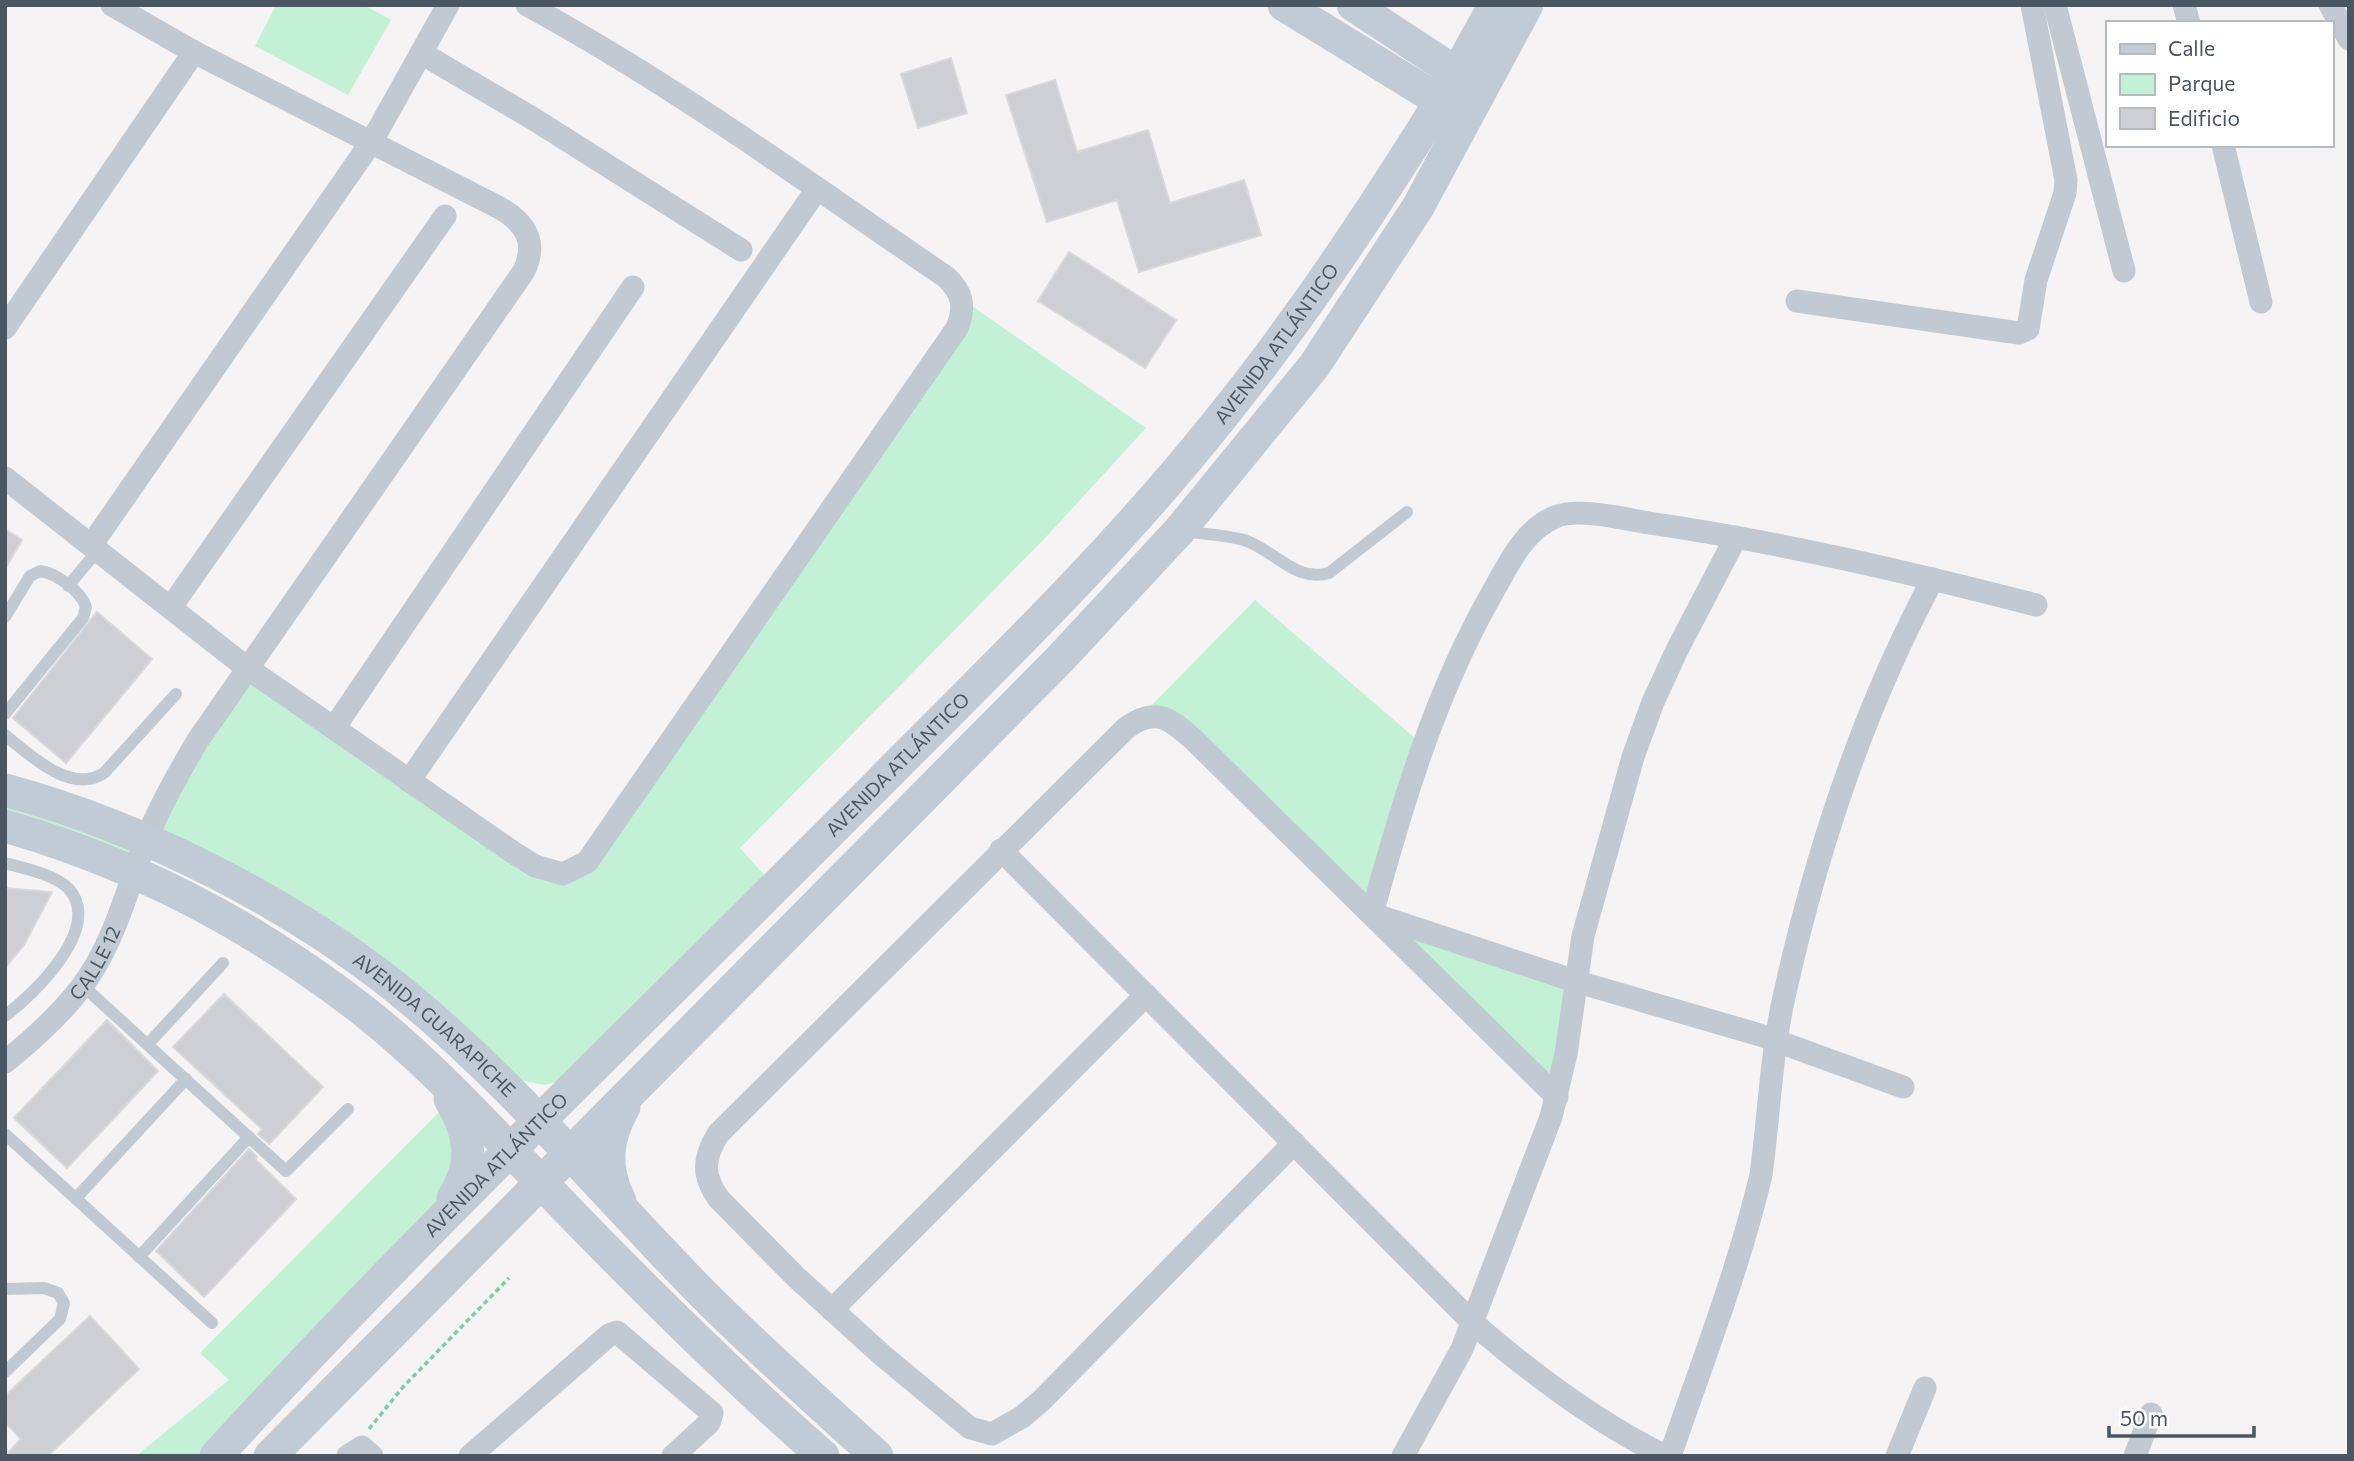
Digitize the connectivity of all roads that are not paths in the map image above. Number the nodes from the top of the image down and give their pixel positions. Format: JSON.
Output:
{"nodes":[{"id":1,"x":112,"y":5,"type":"edge"},
{"id":2,"x":448,"y":5,"type":"edge"},
{"id":3,"x":527,"y":5,"type":"edge"},
{"id":4,"x":1283,"y":5,"type":"edge"},
{"id":5,"x":1353,"y":5,"type":"edge"},
{"id":6,"x":1495,"y":5,"type":"edge"},
{"id":7,"x":1527,"y":5,"type":"edge"},
{"id":8,"x":2032,"y":5,"type":"edge"},
{"id":9,"x":2055,"y":5,"type":"edge"},
{"id":10,"x":2330,"y":5,"type":"edge"},
{"id":11,"x":2349,"y":39,"type":"edge"},
{"id":12,"x":194,"y":52,"type":"junction"},
{"id":13,"x":421,"y":53,"type":"junction"},
{"id":14,"x":1461,"y":95,"type":"junction"},
{"id":15,"x":372,"y":141,"type":"junction"},
{"id":16,"x":2222,"y":147,"type":"edge"},
{"id":17,"x":817,"y":189,"type":"junction"},
{"id":18,"x":445,"y":216,"type":"dead end"},
{"id":19,"x":741,"y":250,"type":"dead end"},
{"id":20,"x":2124,"y":271,"type":"dead end"},
{"id":21,"x":634,"y":287,"type":"dead end"},
{"id":22,"x":1797,"y":301,"type":"dead end"},
{"id":23,"x":2261,"y":302,"type":"dead end"},
{"id":24,"x":5,"y":328,"type":"edge"},
{"id":25,"x":5,"y":478,"type":"edge"},
{"id":26,"x":1407,"y":512,"type":"dead end"},
{"id":27,"x":1179,"y":531,"type":"junction"},
{"id":28,"x":1736,"y":537,"type":"junction"},
{"id":29,"x":95,"y":547,"type":"junction"},
{"id":30,"x":1933,"y":579,"type":"junction"},
{"id":31,"x":68,"y":586,"type":"junction"},
{"id":32,"x":2036,"y":605,"type":"dead end"},
{"id":33,"x":171,"y":607,"type":"junction"},
{"id":34,"x":5,"y":617,"type":"edge"},
{"id":35,"x":247,"y":668,"type":"junction"},
{"id":36,"x":176,"y":694,"type":"dead end"},
{"id":37,"x":5,"y":714,"type":"edge"},
{"id":38,"x":334,"y":728,"type":"junction"},
{"id":39,"x":5,"y":734,"type":"edge"},
{"id":40,"x":410,"y":781,"type":"junction"},
{"id":41,"x":5,"y":790,"type":"edge"},
{"id":42,"x":5,"y":826,"type":"edge"},
{"id":43,"x":147,"y":838,"type":"junction"},
{"id":44,"x":1002,"y":850,"type":"junction"},
{"id":45,"x":5,"y":863,"type":"edge"},
{"id":46,"x":135,"y":871,"type":"junction"},
{"id":47,"x":1372,"y":914,"type":"junction"},
{"id":48,"x":223,"y":963,"type":"dead end"},
{"id":49,"x":1578,"y":982,"type":"junction"},
{"id":50,"x":82,"y":985,"type":"junction"},
{"id":51,"x":1146,"y":995,"type":"junction"},
{"id":52,"x":5,"y":1016,"type":"edge"},
{"id":53,"x":1776,"y":1041,"type":"junction"},
{"id":54,"x":148,"y":1044,"type":"junction"},
{"id":55,"x":609,"y":1052,"type":"junction"},
{"id":56,"x":474,"y":1057,"type":"junction"},
{"id":57,"x":5,"y":1062,"type":"edge"},
{"id":58,"x":436,"y":1077,"type":"junction"},
{"id":59,"x":186,"y":1079,"type":"junction"},
{"id":60,"x":642,"y":1082,"type":"junction"},
{"id":61,"x":1903,"y":1087,"type":"dead end"},
{"id":62,"x":1557,"y":1097,"type":"junction"},
{"id":63,"x":348,"y":1109,"type":"dead end"},
{"id":64,"x":539,"y":1121,"type":"junction"},
{"id":65,"x":5,"y":1133,"type":"edge"},
{"id":66,"x":249,"y":1137,"type":"junction"},
{"id":67,"x":1294,"y":1143,"type":"junction"},
{"id":68,"x":510,"y":1151,"type":"junction"},
{"id":69,"x":571,"y":1154,"type":"junction"},
{"id":70,"x":541,"y":1183,"type":"junction"},
{"id":71,"x":76,"y":1198,"type":"junction"},
{"id":72,"x":626,"y":1213,"type":"junction"},
{"id":73,"x":498,"y":1225,"type":"junction"},
{"id":74,"x":587,"y":1230,"type":"junction"},
{"id":75,"x":425,"y":1238,"type":"junction"},
{"id":76,"x":139,"y":1256,"type":"junction"},
{"id":77,"x":5,"y":1289,"type":"edge"},
{"id":78,"x":832,"y":1310,"type":"junction"},
{"id":79,"x":212,"y":1323,"type":"dead end"},
{"id":80,"x":1473,"y":1323,"type":"junction"},
{"id":81,"x":5,"y":1372,"type":"edge"},
{"id":82,"x":1925,"y":1388,"type":"dead end"},
{"id":83,"x":2151,"y":1414,"type":"dead end"},
{"id":84,"x":845,"y":1427,"type":"junction"},
{"id":85,"x":819,"y":1454,"type":"edge"},
{"id":86,"x":216,"y":1456,"type":"edge"},
{"id":87,"x":270,"y":1456,"type":"edge"},
{"id":88,"x":470,"y":1456,"type":"edge"},
{"id":89,"x":673,"y":1456,"type":"edge"},
{"id":90,"x":877,"y":1456,"type":"edge"},
{"id":91,"x":1403,"y":1456,"type":"edge"},
{"id":92,"x":1667,"y":1456,"type":"edge"},
{"id":93,"x":1897,"y":1456,"type":"edge"},
{"id":94,"x":2135,"y":1456,"type":"edge"}],
"edges":[{"from":1,"to":12,"type":"street","name":"CALLE 12"},
{"from":2,"to":13,"type":"street"},
{"from":3,"to":17,"type":"street"},
{"from":4,"to":14,"type":"main road"},
{"from":5,"to":14,"type":"main road"},
{"from":6,"to":14,"type":"main road","name":"AVENIDA ATLÁNTICO"},
{"from":7,"to":14,"type":"main road","name":"AVENIDA ATLÁNTICO"},
{"from":8,"to":22,"type":"street"},
{"from":9,"to":20,"type":"street"},
{"from":10,"to":11,"type":"street"},
{"from":12,"to":15,"type":"street","name":"CALLE 12"},
{"from":12,"to":24,"type":"street"},
{"from":13,"to":15,"type":"street"},
{"from":13,"to":19,"type":"street"},
{"from":14,"to":27,"type":"main road","name":"AVENIDA ATLÁNTICO"},
{"from":14,"to":55,"type":"main road","name":"AVENIDA ATLÁNTICO"},
{"from":15,"to":29,"type":"street"},
{"from":15,"to":35,"type":"street","name":"CALLE 12"},
{"from":16,"to":23,"type":"street"},
{"from":17,"to":40,"type":"street"},
{"from":17,"to":40,"type":"street"},
{"from":18,"to":33,"type":"street"},
{"from":21,"to":38,"type":"street"},
{"from":25,"to":29,"type":"street"},
{"from":26,"to":27,"type":"lane"},
{"from":27,"to":60,"type":"main road","name":"AVENIDA ATLÁNTICO"},
{"from":28,"to":30,"type":"street"},
{"from":28,"to":47,"type":"street"},
{"from":28,"to":49,"type":"street"},
{"from":29,"to":31,"type":"lane"},
{"from":29,"to":33,"type":"street"},
{"from":30,"to":32,"type":"street"},
{"from":30,"to":53,"type":"street"},
{"from":31,"to":34,"type":"lane"},
{"from":31,"to":37,"type":"lane"},
{"from":33,"to":35,"type":"street"},
{"from":35,"to":38,"type":"street"},
{"from":35,"to":43,"type":"street","name":"CALLE 12"},
{"from":36,"to":39,"type":"lane"},
{"from":38,"to":40,"type":"street"},
{"from":41,"to":43,"type":"main road","name":"AVENIDA GUARAPICHE"},
{"from":42,"to":46,"type":"main road","name":"AVENIDA GUARAPICHE"},
{"from":43,"to":46,"type":"street","name":"CALLE 12"},
{"from":43,"to":56,"type":"main road","name":"AVENIDA GUARAPICHE"},
{"from":44,"to":47,"type":"street"},
{"from":44,"to":51,"type":"street"},
{"from":44,"to":78,"type":"street"},
{"from":45,"to":52,"type":"lane"},
{"from":46,"to":50,"type":"street","name":"CALLE 12"},
{"from":46,"to":58,"type":"main road","name":"AVENIDA GUARAPICHE"},
{"from":47,"to":49,"type":"street"},
{"from":47,"to":62,"type":"street"},
{"from":48,"to":54,"type":"lane"},
{"from":49,"to":53,"type":"street"},
{"from":49,"to":62,"type":"street"},
{"from":50,"to":54,"type":"lane"},
{"from":50,"to":57,"type":"street","name":"CALLE 12"},
{"from":51,"to":67,"type":"street"},
{"from":51,"to":78,"type":"street"},
{"from":53,"to":61,"type":"street"},
{"from":53,"to":92,"type":"street"},
{"from":54,"to":59,"type":"lane"},
{"from":55,"to":56,"type":"main road"},
{"from":55,"to":64,"type":"main road","name":"AVENIDA ATLÁNTICO"},
{"from":56,"to":64,"type":"main road","name":"AVENIDA GUARAPICHE"},
{"from":58,"to":68,"type":"main road","name":"AVENIDA GUARAPICHE"},
{"from":58,"to":75,"type":"main road"},
{"from":59,"to":66,"type":"lane"},
{"from":59,"to":71,"type":"lane"},
{"from":60,"to":69,"type":"main road","name":"AVENIDA ATLÁNTICO"},
{"from":60,"to":72,"type":"main road"},
{"from":62,"to":80,"type":"street"},
{"from":63,"to":66,"type":"lane"},
{"from":64,"to":68,"type":"main road","name":"AVENIDA ATLÁNTICO"},
{"from":64,"to":69,"type":"main road","name":"AVENIDA GUARAPICHE"},
{"from":65,"to":71,"type":"lane"},
{"from":66,"to":76,"type":"lane"},
{"from":67,"to":78,"type":"street"},
{"from":67,"to":80,"type":"street"},
{"from":68,"to":70,"type":"main road","name":"AVENIDA GUARAPICHE"},
{"from":68,"to":75,"type":"main road","name":"AVENIDA ATLÁNTICO"},
{"from":69,"to":70,"type":"main road","name":"AVENIDA ATLÁNTICO"},
{"from":69,"to":72,"type":"main road","name":"AVENIDA GUARAPICHE"},
{"from":70,"to":73,"type":"main road","name":"AVENIDA ATLÁNTICO"},
{"from":70,"to":74,"type":"main road","name":"AVENIDA GUARAPICHE"},
{"from":71,"to":76,"type":"lane"},
{"from":72,"to":84,"type":"main road","name":"AVENIDA GUARAPICHE"},
{"from":73,"to":74,"type":"main road"},
{"from":73,"to":87,"type":"main road","name":"AVENIDA ATLÁNTICO"},
{"from":74,"to":85,"type":"main road","name":"AVENIDA GUARAPICHE"},
{"from":75,"to":86,"type":"main road","name":"AVENIDA ATLÁNTICO"},
{"from":76,"to":79,"type":"lane"},
{"from":77,"to":81,"type":"lane"},
{"from":80,"to":91,"type":"street"},
{"from":80,"to":92,"type":"street"},
{"from":82,"to":93,"type":"street"},
{"from":83,"to":94,"type":"street"},
{"from":84,"to":85,"type":"street"},
{"from":84,"to":90,"type":"main road","name":"AVENIDA GUARAPICHE"},
{"from":88,"to":89,"type":"street"}]}
